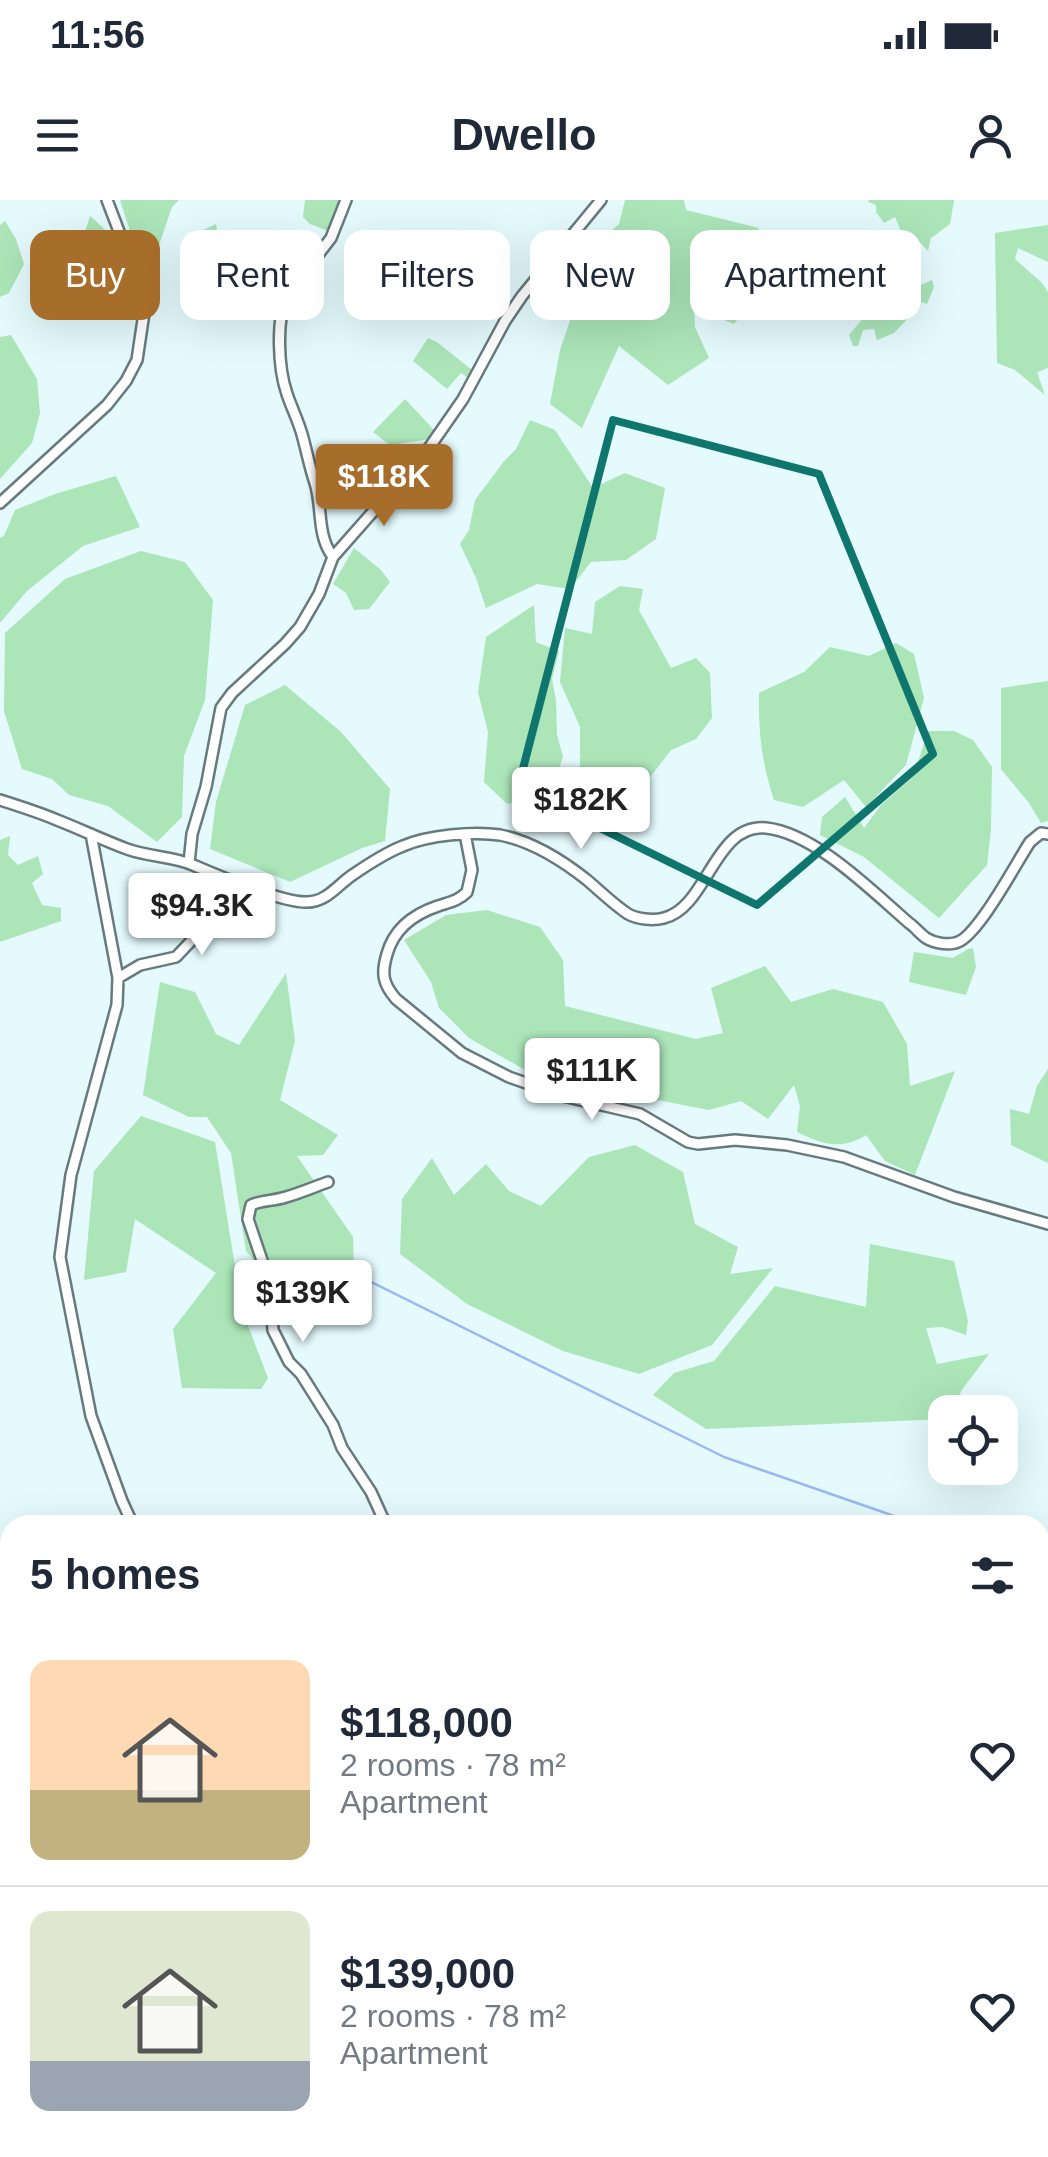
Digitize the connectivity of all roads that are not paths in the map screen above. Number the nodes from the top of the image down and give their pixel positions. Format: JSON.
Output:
{"nodes":[{"id":1,"x":107,"y":200,"type":"edge"},
{"id":2,"x":346,"y":200,"type":"edge"},
{"id":3,"x":602,"y":200,"type":"edge"},
{"id":4,"x":0,"y":503,"type":"edge"},
{"id":5,"x":333,"y":557,"type":"junction"},
{"id":6,"x":0,"y":800,"type":"edge"},
{"id":7,"x":90,"y":834,"type":"junction"},
{"id":8,"x":465,"y":834,"type":"junction"},
{"id":9,"x":1048,"y":834,"type":"edge"},
{"id":10,"x":188,"y":863,"type":"junction"},
{"id":11,"x":245,"y":884,"type":"junction"},
{"id":12,"x":118,"y":978,"type":"junction"},
{"id":13,"x":328,"y":1182,"type":"dead end"},
{"id":14,"x":1048,"y":1224,"type":"edge"},
{"id":15,"x":128,"y":1515,"type":"edge"},
{"id":16,"x":381,"y":1515,"type":"edge"}],
"edges":[{"from":1,"to":4,"type":"street"},
{"from":2,"to":5,"type":"street"},
{"from":3,"to":5,"type":"street"},
{"from":5,"to":10,"type":"street"},
{"from":6,"to":7,"type":"street"},
{"from":7,"to":10,"type":"street"},
{"from":7,"to":12,"type":"street"},
{"from":8,"to":9,"type":"street"},
{"from":8,"to":11,"type":"street"},
{"from":8,"to":14,"type":"street"},
{"from":10,"to":11,"type":"street"},
{"from":11,"to":12,"type":"street"},
{"from":12,"to":15,"type":"street"},
{"from":13,"to":16,"type":"street"}]}
